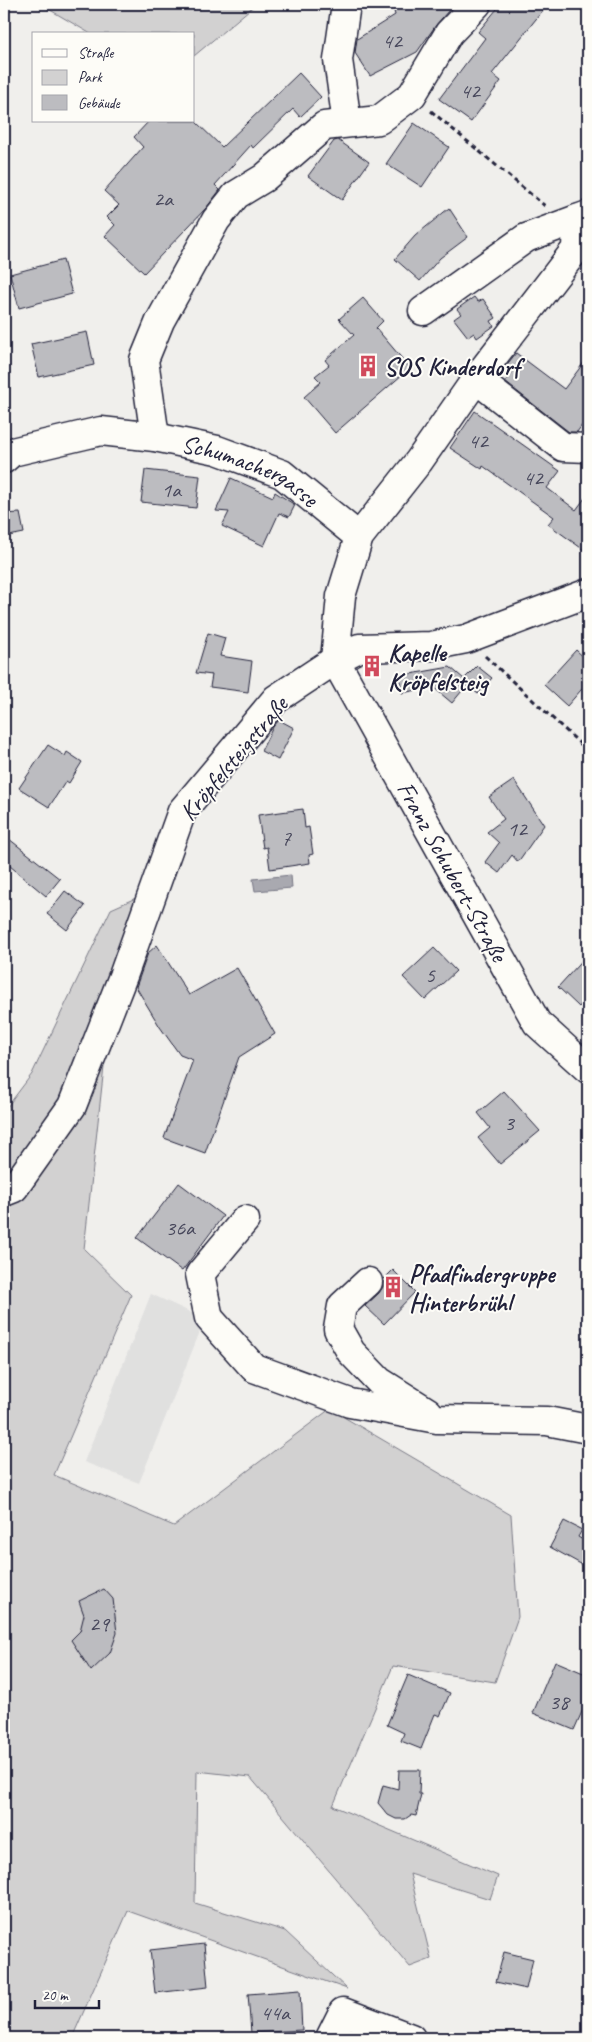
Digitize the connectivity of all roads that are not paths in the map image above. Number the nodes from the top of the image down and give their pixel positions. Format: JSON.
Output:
{"nodes":[{"id":1,"x":346,"y":4,"type":"edge"},
{"id":2,"x":477,"y":4,"type":"edge"},
{"id":3,"x":347,"y":123,"type":"junction"},
{"id":4,"x":583,"y":217,"type":"edge"},
{"id":5,"x":423,"y":311,"type":"dead end"},
{"id":6,"x":476,"y":380,"type":"junction"},
{"id":7,"x":155,"y":436,"type":"junction"},
{"id":8,"x":588,"y":448,"type":"edge"},
{"id":9,"x":4,"y":459,"type":"edge"},
{"id":10,"x":359,"y":537,"type":"junction"},
{"id":11,"x":588,"y":593,"type":"edge"},
{"id":12,"x":335,"y":660,"type":"junction"},
{"id":13,"x":588,"y":1067,"type":"edge"},
{"id":14,"x":4,"y":1192,"type":"edge"},
{"id":15,"x":245,"y":1220,"type":"dead end"},
{"id":16,"x":368,"y":1282,"type":"dead end"},
{"id":17,"x":437,"y":1419,"type":"junction"},
{"id":18,"x":588,"y":1430,"type":"edge"},
{"id":19,"x":330,"y":2038,"type":"edge"},
{"id":20,"x":411,"y":2038,"type":"edge"}],
"edges":[{"from":1,"to":3,"type":"street"},
{"from":2,"to":3,"type":"street"},
{"from":3,"to":7,"type":"street"},
{"from":4,"to":5,"type":"street"},
{"from":4,"to":6,"type":"street"},
{"from":6,"to":8,"type":"street"},
{"from":6,"to":10,"type":"street"},
{"from":7,"to":9,"type":"street","name":"Schumachergasse"},
{"from":7,"to":10,"type":"street","name":"Schumachergasse"},
{"from":10,"to":12,"type":"street"},
{"from":11,"to":12,"type":"street","name":"Kröpfelsteigstraße"},
{"from":12,"to":13,"type":"street","name":"Franz Schubert-Straße"},
{"from":12,"to":14,"type":"street","name":"Kröpfelsteigstraße"},
{"from":15,"to":17,"type":"street"},
{"from":16,"to":17,"type":"street"},
{"from":17,"to":18,"type":"street"},
{"from":19,"to":20,"type":"street"}]}
